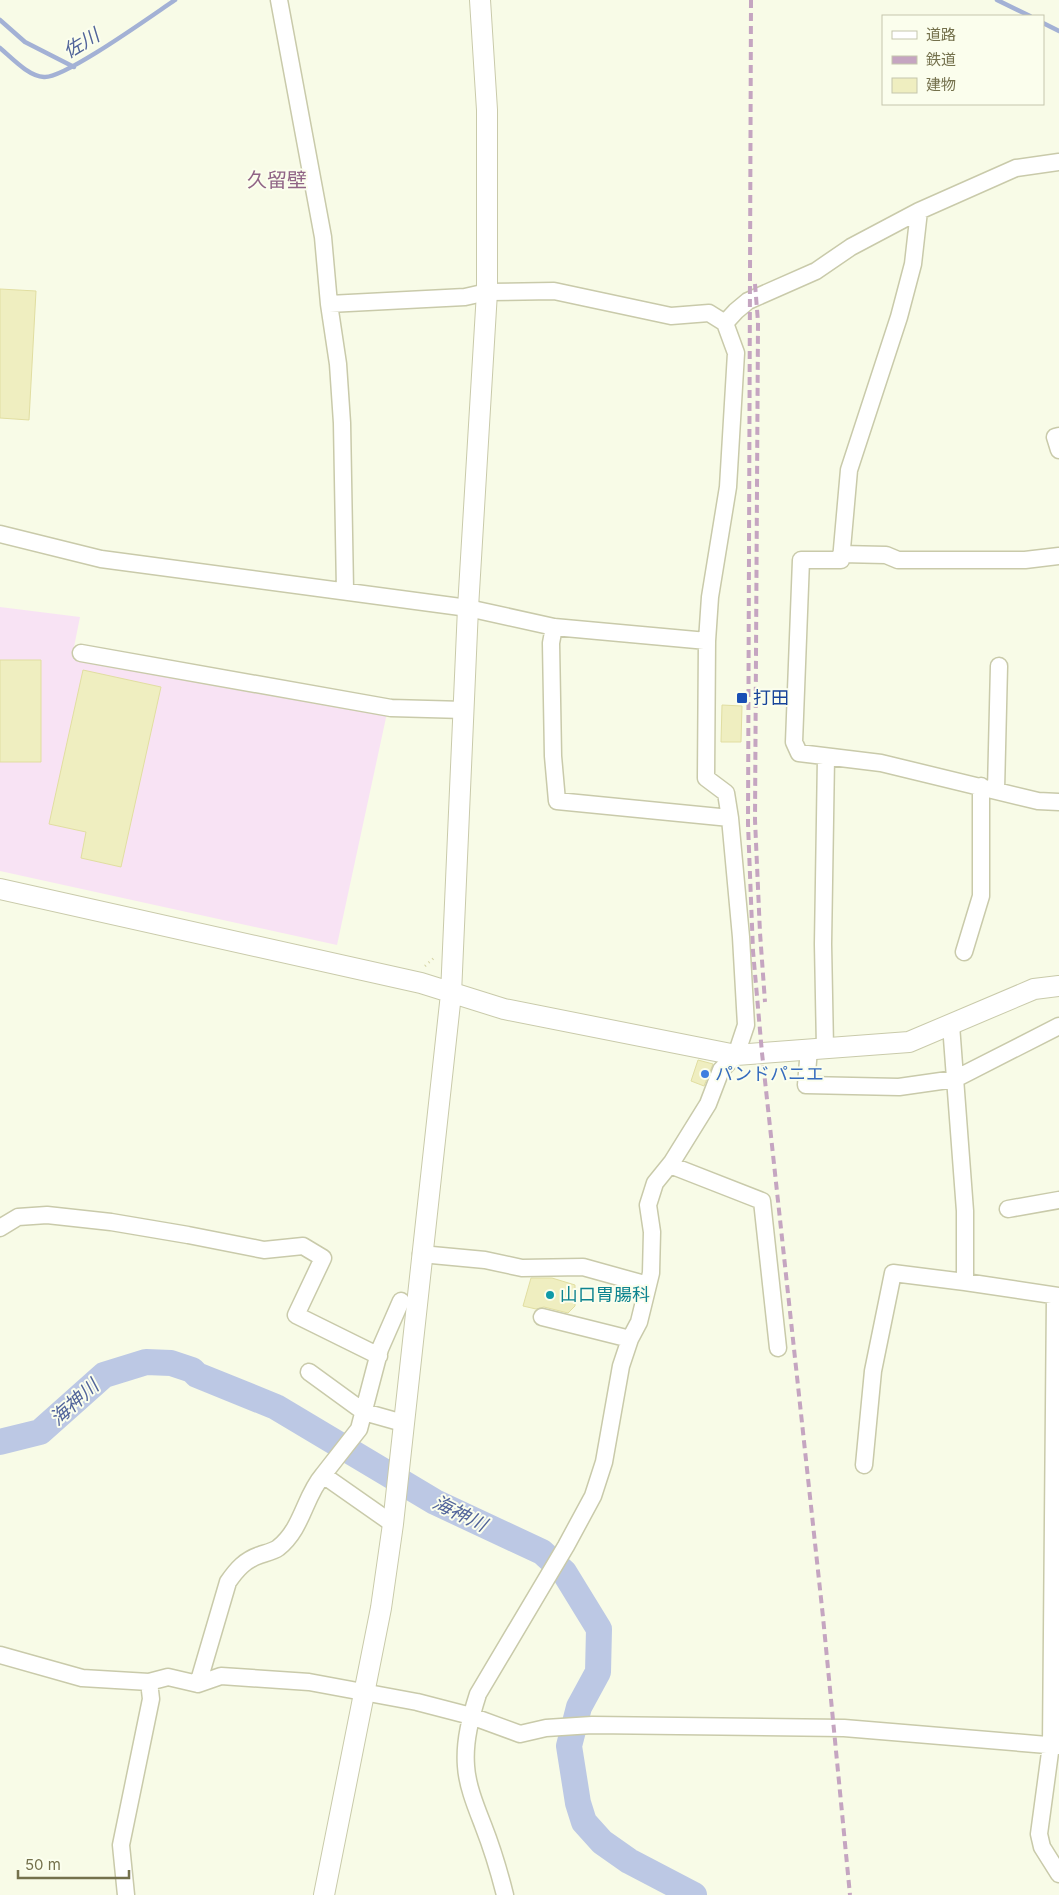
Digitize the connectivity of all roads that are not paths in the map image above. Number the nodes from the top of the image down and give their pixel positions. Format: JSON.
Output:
{"nodes":[{"id":1,"x":279,"y":0,"type":"edge"},
{"id":2,"x":480,"y":0,"type":"edge"},
{"id":3,"x":1059,"y":162,"type":"edge"},
{"id":4,"x":919,"y":211,"type":"junction"},
{"id":5,"x":487,"y":292,"type":"junction"},
{"id":6,"x":329,"y":304,"type":"junction"},
{"id":7,"x":725,"y":323,"type":"junction"},
{"id":8,"x":1059,"y":436,"type":"edge"},
{"id":9,"x":1059,"y":450,"type":"edge"},
{"id":10,"x":0,"y":534,"type":"edge"},
{"id":11,"x":841,"y":554,"type":"junction"},
{"id":12,"x":1059,"y":556,"type":"edge"},
{"id":13,"x":345,"y":590,"type":"junction"},
{"id":14,"x":468,"y":608,"type":"junction"},
{"id":15,"x":554,"y":627,"type":"junction"},
{"id":16,"x":707,"y":641,"type":"junction"},
{"id":17,"x":81,"y":653,"type":"dead end"},
{"id":18,"x":998,"y":666,"type":"dead end"},
{"id":19,"x":464,"y":710,"type":"junction"},
{"id":20,"x":826,"y":757,"type":"junction"},
{"id":21,"x":988,"y":788,"type":"junction"},
{"id":22,"x":1059,"y":802,"type":"edge"},
{"id":23,"x":730,"y":818,"type":"junction"},
{"id":24,"x":0,"y":889,"type":"edge"},
{"id":25,"x":964,"y":952,"type":"dead end"},
{"id":26,"x":1059,"y":986,"type":"edge"},
{"id":27,"x":450,"y":994,"type":"junction"},
{"id":28,"x":951,"y":1025,"type":"junction"},
{"id":29,"x":1059,"y":1026,"type":"edge"},
{"id":30,"x":817,"y":1048,"type":"junction"},
{"id":31,"x":736,"y":1055,"type":"junction"},
{"id":32,"x":955,"y":1079,"type":"junction"},
{"id":33,"x":670,"y":1165,"type":"junction"},
{"id":34,"x":1059,"y":1200,"type":"edge"},
{"id":35,"x":1008,"y":1209,"type":"dead end"},
{"id":36,"x":0,"y":1228,"type":"edge"},
{"id":37,"x":421,"y":1254,"type":"junction"},
{"id":38,"x":965,"y":1282,"type":"junction"},
{"id":39,"x":648,"y":1285,"type":"junction"},
{"id":40,"x":1057,"y":1296,"type":"edge"},
{"id":41,"x":401,"y":1300,"type":"dead end"},
{"id":42,"x":542,"y":1317,"type":"dead end"},
{"id":43,"x":630,"y":1339,"type":"junction"},
{"id":44,"x":778,"y":1348,"type":"dead end"},
{"id":45,"x":379,"y":1356,"type":"junction"},
{"id":46,"x":309,"y":1372,"type":"dead end"},
{"id":47,"x":364,"y":1412,"type":"junction"},
{"id":48,"x":403,"y":1423,"type":"junction"},
{"id":49,"x":864,"y":1465,"type":"dead end"},
{"id":50,"x":323,"y":1475,"type":"junction"},
{"id":51,"x":1056,"y":1487,"type":"edge"},
{"id":52,"x":394,"y":1517,"type":"junction"},
{"id":53,"x":0,"y":1655,"type":"edge"},
{"id":54,"x":149,"y":1682,"type":"junction"},
{"id":55,"x":198,"y":1684,"type":"junction"},
{"id":56,"x":366,"y":1692,"type":"junction"},
{"id":57,"x":471,"y":1716,"type":"junction"},
{"id":58,"x":1055,"y":1745,"type":"edge"},
{"id":59,"x":1059,"y":1874,"type":"edge"},
{"id":60,"x":126,"y":1895,"type":"edge"},
{"id":61,"x":324,"y":1895,"type":"edge"},
{"id":62,"x":505,"y":1895,"type":"edge"}],
"edges":[{"from":1,"to":6,"type":"street"},
{"from":2,"to":5,"type":"street"},
{"from":3,"to":4,"type":"street"},
{"from":4,"to":7,"type":"street"},
{"from":4,"to":11,"type":"street"},
{"from":5,"to":6,"type":"street"},
{"from":5,"to":7,"type":"street"},
{"from":5,"to":14,"type":"street"},
{"from":6,"to":13,"type":"street"},
{"from":7,"to":16,"type":"street"},
{"from":8,"to":9,"type":"street"},
{"from":10,"to":13,"type":"street"},
{"from":11,"to":12,"type":"street"},
{"from":11,"to":20,"type":"street"},
{"from":13,"to":14,"type":"street"},
{"from":14,"to":15,"type":"street"},
{"from":14,"to":19,"type":"street"},
{"from":15,"to":16,"type":"street"},
{"from":15,"to":23,"type":"street"},
{"from":16,"to":23,"type":"street"},
{"from":17,"to":19,"type":"street"},
{"from":18,"to":21,"type":"street"},
{"from":19,"to":27,"type":"street"},
{"from":20,"to":21,"type":"street"},
{"from":20,"to":30,"type":"street"},
{"from":21,"to":22,"type":"street"},
{"from":21,"to":25,"type":"street"},
{"from":23,"to":31,"type":"street"},
{"from":24,"to":27,"type":"street"},
{"from":26,"to":28,"type":"street"},
{"from":27,"to":31,"type":"street"},
{"from":27,"to":37,"type":"street"},
{"from":28,"to":30,"type":"street"},
{"from":28,"to":32,"type":"street"},
{"from":29,"to":32,"type":"street"},
{"from":30,"to":31,"type":"street"},
{"from":30,"to":32,"type":"street"},
{"from":31,"to":33,"type":"street"},
{"from":32,"to":38,"type":"street"},
{"from":33,"to":39,"type":"street"},
{"from":33,"to":44,"type":"street"},
{"from":34,"to":35,"type":"street"},
{"from":36,"to":45,"type":"street"},
{"from":37,"to":39,"type":"street"},
{"from":37,"to":48,"type":"street"},
{"from":38,"to":40,"type":"street"},
{"from":38,"to":49,"type":"street"},
{"from":39,"to":43,"type":"street"},
{"from":40,"to":51,"type":"street"},
{"from":41,"to":45,"type":"street"},
{"from":42,"to":43,"type":"street"},
{"from":43,"to":57,"type":"street"},
{"from":45,"to":47,"type":"street"},
{"from":46,"to":47,"type":"street"},
{"from":47,"to":48,"type":"street"},
{"from":47,"to":50,"type":"street"},
{"from":48,"to":52,"type":"street"},
{"from":50,"to":52,"type":"street"},
{"from":50,"to":55,"type":"street"},
{"from":51,"to":58,"type":"street"},
{"from":52,"to":56,"type":"street"},
{"from":53,"to":54,"type":"street"},
{"from":54,"to":55,"type":"street"},
{"from":54,"to":60,"type":"street"},
{"from":55,"to":56,"type":"street"},
{"from":56,"to":57,"type":"street"},
{"from":56,"to":61,"type":"street"},
{"from":57,"to":58,"type":"street"},
{"from":57,"to":62,"type":"street"},
{"from":58,"to":59,"type":"street"}]}
